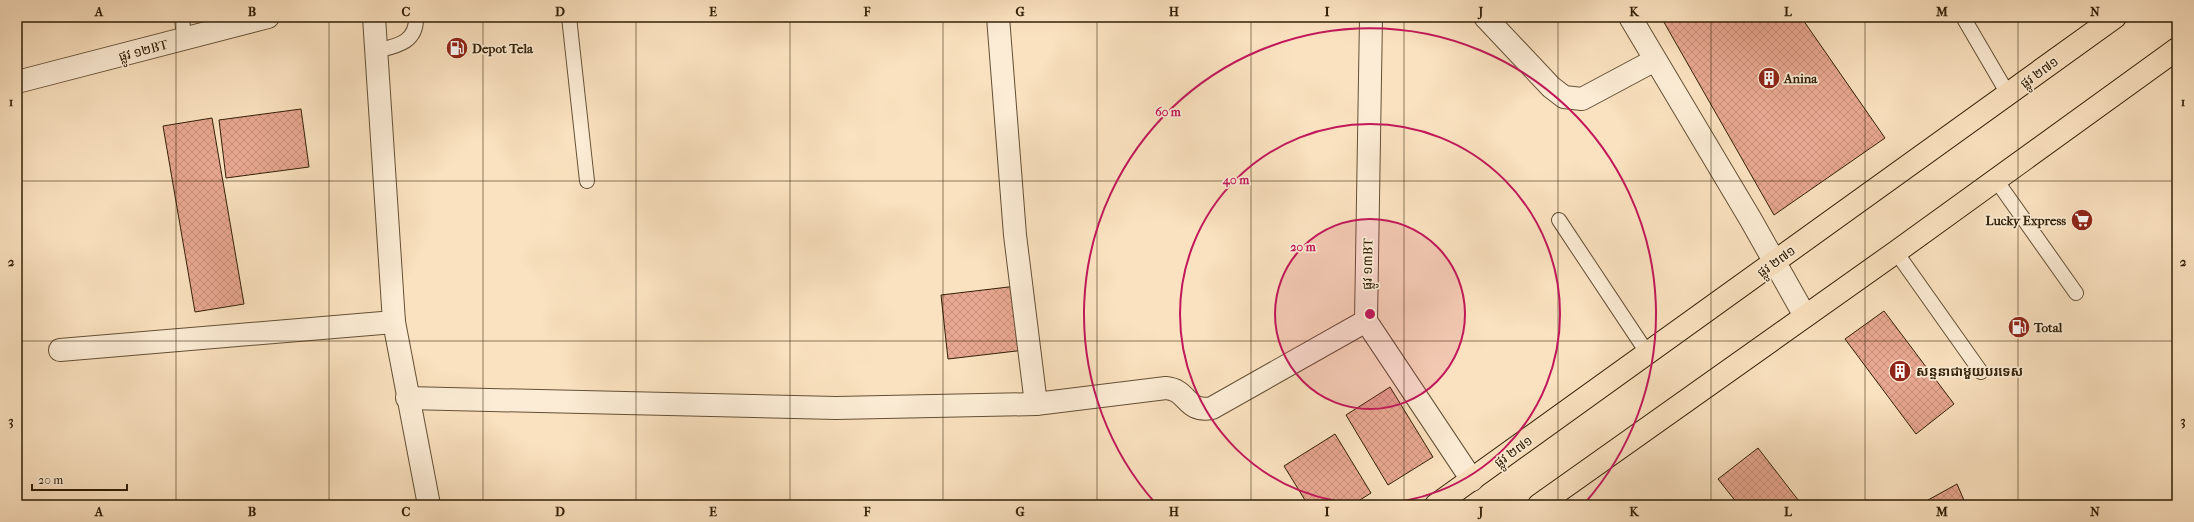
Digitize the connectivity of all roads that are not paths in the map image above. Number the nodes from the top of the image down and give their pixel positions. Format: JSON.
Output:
{"nodes":[{"id":1,"x":182,"y":17,"type":"edge"},
{"id":2,"x":268,"y":17,"type":"edge"},
{"id":3,"x":374,"y":17,"type":"edge"},
{"id":4,"x":416,"y":17,"type":"edge"},
{"id":5,"x":569,"y":17,"type":"edge"},
{"id":6,"x":998,"y":17,"type":"edge"},
{"id":7,"x":1371,"y":17,"type":"edge"},
{"id":8,"x":1485,"y":17,"type":"edge"},
{"id":9,"x":1630,"y":17,"type":"edge"},
{"id":10,"x":1962,"y":17,"type":"edge"},
{"id":11,"x":2115,"y":17,"type":"edge"},
{"id":12,"x":184,"y":39,"type":"junction"},
{"id":13,"x":2177,"y":49,"type":"edge"},
{"id":14,"x":376,"y":51,"type":"junction"},
{"id":15,"x":1655,"y":60,"type":"junction"},
{"id":16,"x":17,"y":82,"type":"edge"},
{"id":17,"x":2008,"y":94,"type":"junction"},
{"id":18,"x":1996,"y":180,"type":"junction"},
{"id":19,"x":587,"y":181,"type":"dead end"},
{"id":20,"x":1559,"y":220,"type":"dead end"},
{"id":21,"x":1896,"y":252,"type":"junction"},
{"id":22,"x":1774,"y":262,"type":"junction"},
{"id":23,"x":2076,"y":293,"type":"dead end"},
{"id":24,"x":1805,"y":316,"type":"junction"},
{"id":25,"x":1366,"y":320,"type":"junction"},
{"id":26,"x":394,"y":322,"type":"junction"},
{"id":27,"x":60,"y":350,"type":"dead end"},
{"id":28,"x":1648,"y":354,"type":"junction"},
{"id":29,"x":1981,"y":372,"type":"dead end"},
{"id":30,"x":407,"y":398,"type":"junction"},
{"id":31,"x":1036,"y":404,"type":"junction"},
{"id":32,"x":1472,"y":480,"type":"junction"},
{"id":33,"x":429,"y":505,"type":"edge"},
{"id":34,"x":1436,"y":505,"type":"edge"},
{"id":35,"x":1539,"y":505,"type":"edge"}],
"edges":[{"from":1,"to":12,"type":"lane"},
{"from":2,"to":12,"type":"street","name":"ផ្លូវ ១២BT"},
{"from":3,"to":14,"type":"street"},
{"from":4,"to":14,"type":"lane"},
{"from":5,"to":19,"type":"lane"},
{"from":6,"to":31,"type":"street"},
{"from":7,"to":25,"type":"street","name":"ផ្លូវ ១៣BT"},
{"from":8,"to":15,"type":"street"},
{"from":9,"to":15,"type":"street"},
{"from":10,"to":17,"type":"lane"},
{"from":11,"to":17,"type":"main road","name":"ផ្លូវ ២៧១"},
{"from":12,"to":16,"type":"street","name":"ផ្លូវ ១២BT"},
{"from":13,"to":18,"type":"main road"},
{"from":14,"to":26,"type":"street"},
{"from":15,"to":22,"type":"street"},
{"from":17,"to":22,"type":"main road","name":"ផ្លូវ ២៧១"},
{"from":18,"to":21,"type":"main road"},
{"from":18,"to":23,"type":"lane"},
{"from":20,"to":28,"type":"lane"},
{"from":21,"to":24,"type":"main road"},
{"from":21,"to":29,"type":"lane"},
{"from":22,"to":24,"type":"street"},
{"from":22,"to":28,"type":"main road","name":"ផ្លូវ ២៧១"},
{"from":24,"to":35,"type":"main road"},
{"from":25,"to":31,"type":"street"},
{"from":25,"to":32,"type":"street"},
{"from":26,"to":27,"type":"street"},
{"from":26,"to":30,"type":"street"},
{"from":28,"to":32,"type":"main road","name":"ផ្លូវ ២៧១"},
{"from":30,"to":31,"type":"street"},
{"from":30,"to":33,"type":"street"},
{"from":32,"to":34,"type":"main road","name":"ផ្លូវ ២៧១"}]}
